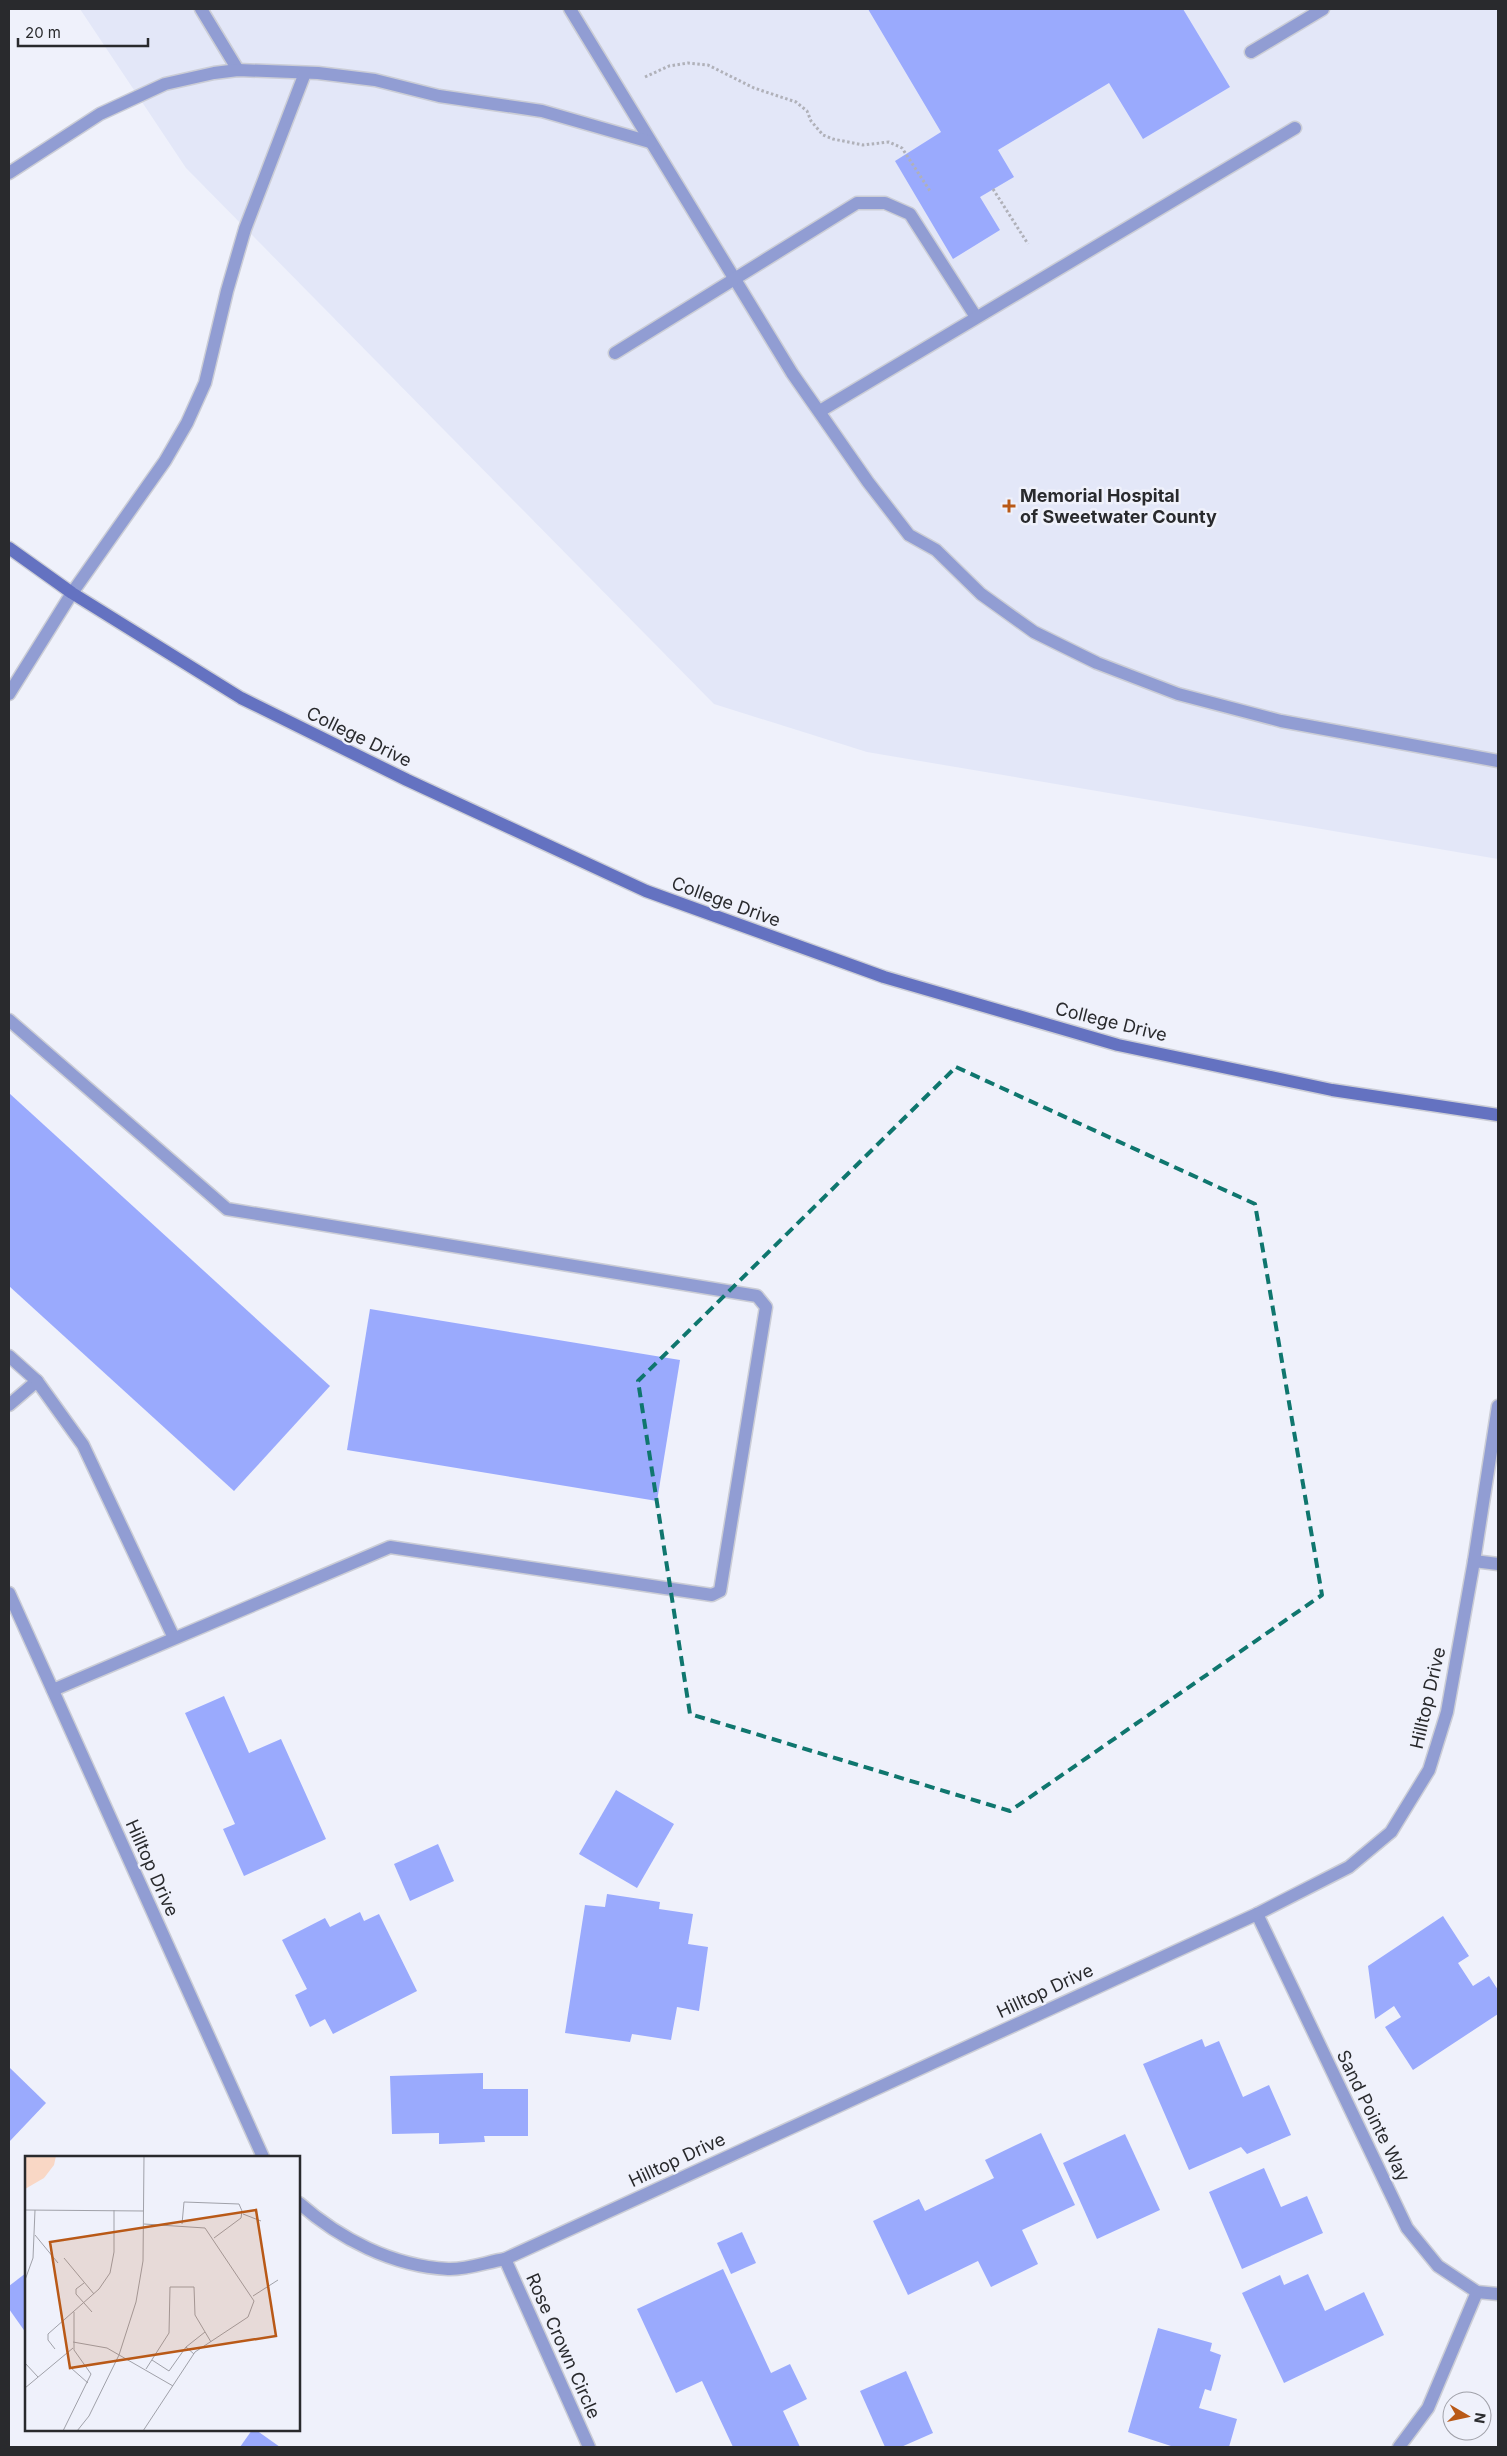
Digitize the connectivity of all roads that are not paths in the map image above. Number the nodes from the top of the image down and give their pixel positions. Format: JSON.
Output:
{"nodes":[{"id":1,"x":201,"y":9,"type":"edge"},
{"id":2,"x":570,"y":9,"type":"edge"},
{"id":3,"x":1324,"y":9,"type":"edge"},
{"id":4,"x":1251,"y":52,"type":"dead end"},
{"id":5,"x":238,"y":70,"type":"junction"},
{"id":6,"x":305,"y":73,"type":"junction"},
{"id":7,"x":1295,"y":128,"type":"dead end"},
{"id":8,"x":650,"y":142,"type":"junction"},
{"id":9,"x":9,"y":174,"type":"edge"},
{"id":10,"x":734,"y":279,"type":"junction"},
{"id":11,"x":976,"y":317,"type":"junction"},
{"id":12,"x":616,"y":352,"type":"dead end"},
{"id":13,"x":820,"y":411,"type":"junction"},
{"id":14,"x":9,"y":548,"type":"edge"},
{"id":15,"x":72,"y":593,"type":"junction"},
{"id":16,"x":9,"y":694,"type":"edge"},
{"id":17,"x":1498,"y":761,"type":"edge"},
{"id":18,"x":9,"y":1020,"type":"edge"},
{"id":19,"x":1498,"y":1115,"type":"edge"},
{"id":20,"x":9,"y":1356,"type":"edge"},
{"id":21,"x":37,"y":1381,"type":"junction"},
{"id":22,"x":9,"y":1405,"type":"edge"},
{"id":23,"x":1498,"y":1406,"type":"edge"},
{"id":24,"x":1474,"y":1561,"type":"junction"},
{"id":25,"x":1498,"y":1564,"type":"edge"},
{"id":26,"x":9,"y":1593,"type":"edge"},
{"id":27,"x":174,"y":1638,"type":"junction"},
{"id":28,"x":53,"y":1690,"type":"junction"},
{"id":29,"x":1257,"y":1914,"type":"junction"},
{"id":30,"x":263,"y":2156,"type":"edge"},
{"id":31,"x":300,"y":2204,"type":"edge"},
{"id":32,"x":505,"y":2259,"type":"junction"},
{"id":33,"x":1477,"y":2292,"type":"junction"},
{"id":34,"x":1498,"y":2294,"type":"edge"},
{"id":35,"x":589,"y":2447,"type":"edge"},
{"id":36,"x":1399,"y":2447,"type":"edge"}],
"edges":[{"from":1,"to":5,"type":"street"},
{"from":2,"to":8,"type":"street"},
{"from":3,"to":4,"type":"street"},
{"from":5,"to":6,"type":"street"},
{"from":5,"to":9,"type":"street"},
{"from":6,"to":8,"type":"street"},
{"from":6,"to":15,"type":"street"},
{"from":7,"to":11,"type":"street"},
{"from":8,"to":10,"type":"street"},
{"from":10,"to":11,"type":"street"},
{"from":10,"to":12,"type":"street"},
{"from":10,"to":13,"type":"street"},
{"from":11,"to":13,"type":"street"},
{"from":13,"to":17,"type":"street"},
{"from":14,"to":15,"type":"main road","name":"College Drive"},
{"from":15,"to":16,"type":"street"},
{"from":15,"to":19,"type":"main road","name":"College Drive"},
{"from":18,"to":27,"type":"street"},
{"from":20,"to":21,"type":"street"},
{"from":21,"to":22,"type":"street"},
{"from":21,"to":27,"type":"street"},
{"from":23,"to":24,"type":"street","name":"Hilltop Drive"},
{"from":24,"to":25,"type":"street"},
{"from":24,"to":29,"type":"street","name":"Hilltop Drive"},
{"from":26,"to":28,"type":"street","name":"Hilltop Drive"},
{"from":27,"to":28,"type":"street"},
{"from":28,"to":30,"type":"street","name":"Hilltop Drive"},
{"from":29,"to":32,"type":"street","name":"Hilltop Drive"},
{"from":29,"to":33,"type":"street","name":"Sand Pointe Way"},
{"from":31,"to":32,"type":"street","name":"Hilltop Drive"},
{"from":32,"to":35,"type":"street","name":"Rose Crown Circle"},
{"from":33,"to":34,"type":"street","name":"Sand Pointe Way"},
{"from":33,"to":36,"type":"street"}]}
